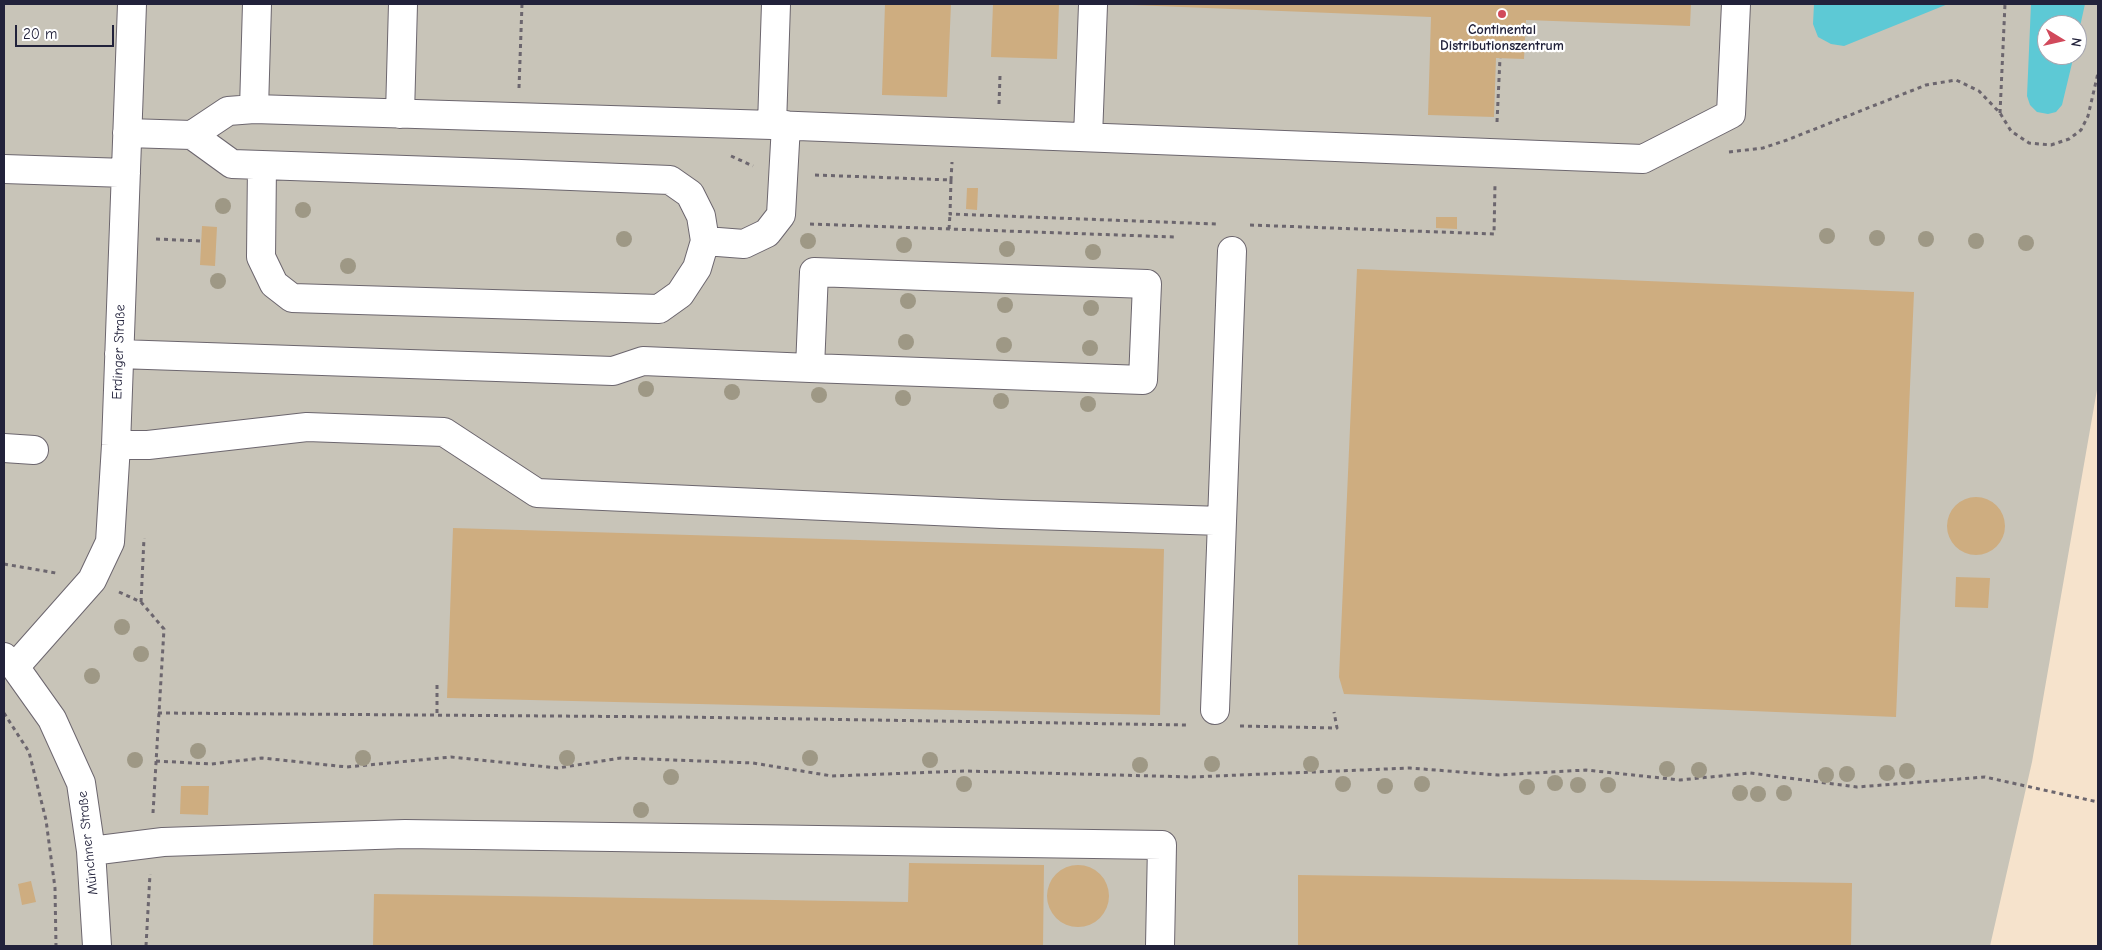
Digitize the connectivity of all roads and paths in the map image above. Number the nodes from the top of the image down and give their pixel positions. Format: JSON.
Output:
{"nodes":[{"id":1,"x":132,"y":4,"type":"edge"},
{"id":2,"x":257,"y":4,"type":"edge"},
{"id":3,"x":404,"y":4,"type":"edge"},
{"id":4,"x":776,"y":4,"type":"edge"},
{"id":5,"x":1736,"y":4,"type":"edge"},
{"id":6,"x":2005,"y":4,"type":"edge"},
{"id":7,"x":1093,"y":5,"type":"edge"},
{"id":8,"x":1500,"y":58,"type":"dead end"},
{"id":9,"x":2098,"y":73,"type":"edge"},
{"id":10,"x":254,"y":109,"type":"junction"},
{"id":11,"x":2000,"y":113,"type":"junction"},
{"id":12,"x":400,"y":114,"type":"junction"},
{"id":13,"x":779,"y":125,"type":"junction"},
{"id":14,"x":127,"y":133,"type":"junction"},
{"id":15,"x":192,"y":136,"type":"junction"},
{"id":16,"x":1088,"y":137,"type":"junction"},
{"id":17,"x":1727,"y":152,"type":"dead end"},
{"id":18,"x":1496,"y":153,"type":"junction"},
{"id":19,"x":262,"y":164,"type":"junction"},
{"id":20,"x":4,"y":169,"type":"edge"},
{"id":21,"x":126,"y":173,"type":"junction"},
{"id":22,"x":951,"y":180,"type":"dead end"},
{"id":23,"x":950,"y":214,"type":"junction"},
{"id":24,"x":1217,"y":224,"type":"dead end"},
{"id":25,"x":1246,"y":225,"type":"dead end"},
{"id":26,"x":949,"y":229,"type":"dead end"},
{"id":27,"x":156,"y":239,"type":"dead end"},
{"id":28,"x":201,"y":241,"type":"dead end"},
{"id":29,"x":704,"y":241,"type":"junction"},
{"id":30,"x":1232,"y":251,"type":"dead end"},
{"id":31,"x":118,"y":354,"type":"junction"},
{"id":32,"x":810,"y":368,"type":"junction"},
{"id":33,"x":116,"y":445,"type":"junction"},
{"id":34,"x":4,"y":448,"type":"edge"},
{"id":35,"x":34,"y":450,"type":"dead end"},
{"id":36,"x":1222,"y":521,"type":"junction"},
{"id":37,"x":4,"y":564,"type":"edge"},
{"id":38,"x":92,"y":580,"type":"junction"},
{"id":39,"x":9,"y":662,"type":"edge"},
{"id":40,"x":436,"y":685,"type":"dead end"},
{"id":41,"x":1334,"y":712,"type":"dead end"},
{"id":42,"x":4,"y":713,"type":"edge"},
{"id":43,"x":158,"y":713,"type":"junction"},
{"id":44,"x":436,"y":716,"type":"junction"},
{"id":45,"x":1206,"y":718,"type":"joint"},
{"id":46,"x":1238,"y":726,"type":"dead end"},
{"id":47,"x":156,"y":761,"type":"junction"},
{"id":48,"x":2098,"y":802,"type":"edge"},
{"id":49,"x":151,"y":843,"type":"junction"},
{"id":50,"x":91,"y":851,"type":"junction"},
{"id":51,"x":56,"y":946,"type":"edge"},
{"id":52,"x":97,"y":946,"type":"edge"},
{"id":53,"x":146,"y":946,"type":"edge"},
{"id":54,"x":1160,"y":946,"type":"edge"}],
"edges":[{"from":1,"to":14,"type":"street","name":"Erdinger Straße"},
{"from":2,"to":10,"type":"street"},
{"from":3,"to":12,"type":"street"},
{"from":4,"to":13,"type":"street"},
{"from":5,"to":18,"type":"street"},
{"from":6,"to":11,"type":"path"},
{"from":7,"to":16,"type":"street"},
{"from":8,"to":18,"type":"path"},
{"from":9,"to":11,"type":"path"},
{"from":10,"to":12,"type":"street"},
{"from":10,"to":15,"type":"street"},
{"from":11,"to":17,"type":"path"},
{"from":12,"to":13,"type":"street"},
{"from":13,"to":16,"type":"street"},
{"from":13,"to":29,"type":"street"},
{"from":14,"to":15,"type":"street"},
{"from":14,"to":21,"type":"street","name":"Erdinger Straße"},
{"from":15,"to":19,"type":"street"},
{"from":16,"to":18,"type":"street"},
{"from":18,"to":25,"type":"path"},
{"from":19,"to":29,"type":"street"},
{"from":19,"to":29,"type":"street"},
{"from":20,"to":21,"type":"street"},
{"from":21,"to":31,"type":"street","name":"Erdinger Straße"},
{"from":22,"to":23,"type":"path"},
{"from":23,"to":24,"type":"path"},
{"from":23,"to":26,"type":"path"},
{"from":27,"to":28,"type":"path"},
{"from":30,"to":36,"type":"street"},
{"from":31,"to":32,"type":"street"},
{"from":31,"to":33,"type":"street","name":"Erdinger Straße"},
{"from":32,"to":32,"type":"street"},
{"from":33,"to":36,"type":"street"},
{"from":33,"to":38,"type":"street","name":"Erdinger Straße"},
{"from":34,"to":35,"type":"street"},
{"from":36,"to":45,"type":"street"},
{"from":37,"to":38,"type":"path"},
{"from":38,"to":39,"type":"street","name":"Erdinger Straße"},
{"from":38,"to":43,"type":"path"},
{"from":39,"to":50,"type":"street","name":"Münchner Straße"},
{"from":40,"to":44,"type":"path"},
{"from":41,"to":46,"type":"path"},
{"from":42,"to":51,"type":"path"},
{"from":43,"to":44,"type":"path"},
{"from":43,"to":47,"type":"path"},
{"from":44,"to":45,"type":"path"},
{"from":47,"to":48,"type":"path"},
{"from":47,"to":49,"type":"path"},
{"from":49,"to":50,"type":"street"},
{"from":49,"to":53,"type":"path"},
{"from":49,"to":54,"type":"street"},
{"from":50,"to":52,"type":"street","name":"Münchner Straße"}]}
